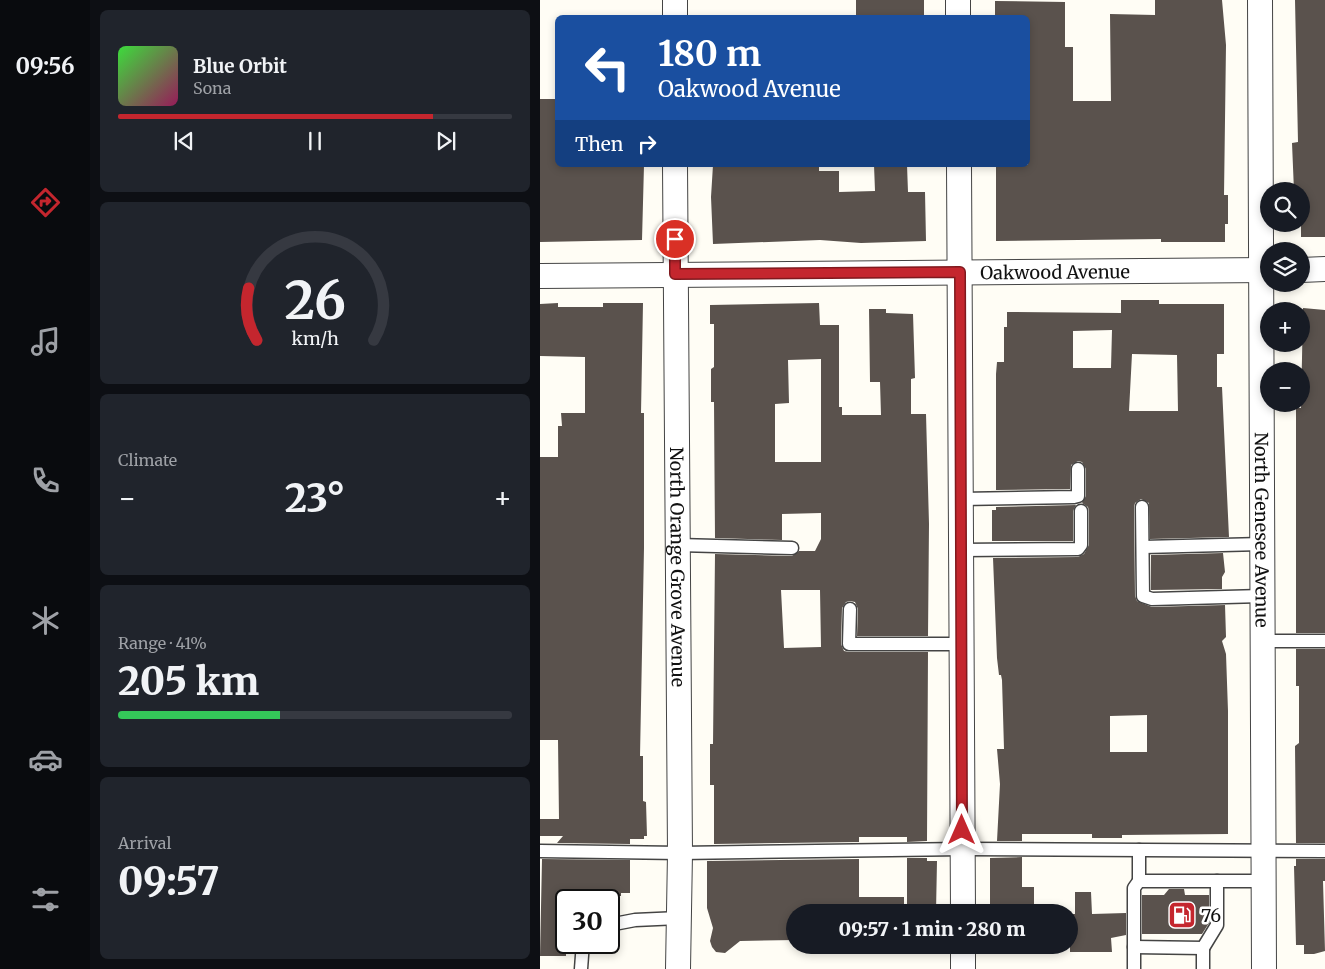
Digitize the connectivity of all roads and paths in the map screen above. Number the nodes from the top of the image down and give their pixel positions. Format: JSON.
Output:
{"nodes":[{"id":1,"x":675,"y":0,"type":"edge"},
{"id":2,"x":958,"y":0,"type":"edge"},
{"id":3,"x":1260,"y":0,"type":"edge"},
{"id":4,"x":675,"y":15,"type":"edge"},
{"id":5,"x":958,"y":15,"type":"edge"},
{"id":6,"x":675,"y":167,"type":"edge"},
{"id":7,"x":959,"y":167,"type":"edge"},
{"id":8,"x":1264,"y":242,"type":"edge"},
{"id":9,"x":1260,"y":270,"type":"edge"},
{"id":10,"x":1310,"y":270,"type":"edge"},
{"id":11,"x":1325,"y":270,"type":"edge"},
{"id":12,"x":960,"y":272,"type":"junction"},
{"id":13,"x":675,"y":274,"type":"junction"},
{"id":14,"x":540,"y":276,"type":"edge"},
{"id":15,"x":1265,"y":292,"type":"edge"},
{"id":16,"x":1078,"y":470,"type":"dead end"},
{"id":17,"x":961,"y":500,"type":"junction"},
{"id":18,"x":1142,"y":507,"type":"dead end"},
{"id":19,"x":1081,"y":511,"type":"dead end"},
{"id":20,"x":1262,"y":544,"type":"junction"},
{"id":21,"x":678,"y":545,"type":"junction"},
{"id":22,"x":1143,"y":547,"type":"junction"},
{"id":23,"x":792,"y":548,"type":"dead end"},
{"id":24,"x":961,"y":550,"type":"junction"},
{"id":25,"x":1262,"y":596,"type":"junction"},
{"id":26,"x":850,"y":609,"type":"dead end"},
{"id":27,"x":1262,"y":641,"type":"junction"},
{"id":28,"x":1325,"y":641,"type":"edge"},
{"id":29,"x":962,"y":644,"type":"junction"},
{"id":30,"x":962,"y":849,"type":"junction"},
{"id":31,"x":1139,"y":850,"type":"junction"},
{"id":32,"x":1263,"y":851,"type":"junction"},
{"id":33,"x":1325,"y":851,"type":"edge"},
{"id":34,"x":540,"y":852,"type":"edge"},
{"id":35,"x":680,"y":853,"type":"junction"},
{"id":36,"x":1139,"y":881,"type":"junction"},
{"id":37,"x":1217,"y":881,"type":"junction"},
{"id":38,"x":1264,"y":881,"type":"junction"},
{"id":39,"x":962,"y":904,"type":"edge"},
{"id":40,"x":679,"y":918,"type":"junction"},
{"id":41,"x":620,"y":923,"type":"edge"},
{"id":42,"x":1134,"y":947,"type":"junction"},
{"id":43,"x":1203,"y":948,"type":"junction"},
{"id":44,"x":582,"y":954,"type":"edge"},
{"id":45,"x":962,"y":954,"type":"edge"},
{"id":46,"x":581,"y":969,"type":"edge"},
{"id":47,"x":678,"y":969,"type":"edge"},
{"id":48,"x":963,"y":969,"type":"edge"},
{"id":49,"x":1134,"y":969,"type":"edge"},
{"id":50,"x":1203,"y":969,"type":"edge"},
{"id":51,"x":1264,"y":969,"type":"edge"}],
"edges":[{"from":1,"to":4,"type":"street"},
{"from":2,"to":5,"type":"street"},
{"from":3,"to":8,"type":"street","name":"North Genesee Avenue"},
{"from":6,"to":13,"type":"street","name":"North Orange Grove Avenue"},
{"from":7,"to":12,"type":"street"},
{"from":9,"to":12,"type":"street","name":"Oakwood Avenue"},
{"from":10,"to":11,"type":"street"},
{"from":12,"to":13,"type":"street","name":"Oakwood Avenue"},
{"from":12,"to":17,"type":"street"},
{"from":13,"to":14,"type":"street","name":"Oakwood Avenue"},
{"from":13,"to":21,"type":"street","name":"North Orange Grove Avenue"},
{"from":15,"to":20,"type":"street","name":"North Genesee Avenue"},
{"from":16,"to":17,"type":"lane"},
{"from":17,"to":24,"type":"street"},
{"from":18,"to":22,"type":"lane"},
{"from":19,"to":24,"type":"lane"},
{"from":20,"to":22,"type":"lane"},
{"from":20,"to":25,"type":"street","name":"North Genesee Avenue"},
{"from":21,"to":23,"type":"lane"},
{"from":21,"to":35,"type":"street","name":"North Orange Grove Avenue"},
{"from":22,"to":25,"type":"lane"},
{"from":24,"to":29,"type":"street"},
{"from":25,"to":27,"type":"street","name":"North Genesee Avenue"},
{"from":26,"to":29,"type":"lane"},
{"from":27,"to":28,"type":"lane"},
{"from":27,"to":32,"type":"street","name":"North Genesee Avenue"},
{"from":29,"to":30,"type":"street"},
{"from":30,"to":31,"type":"lane"},
{"from":30,"to":35,"type":"lane"},
{"from":30,"to":39,"type":"street"},
{"from":31,"to":32,"type":"lane"},
{"from":31,"to":36,"type":"lane"},
{"from":32,"to":33,"type":"lane"},
{"from":32,"to":38,"type":"street","name":"North Genesee Avenue"},
{"from":34,"to":35,"type":"lane"},
{"from":35,"to":40,"type":"street","name":"North Orange Grove Avenue"},
{"from":36,"to":37,"type":"lane"},
{"from":36,"to":42,"type":"lane"},
{"from":37,"to":38,"type":"lane"},
{"from":37,"to":43,"type":"lane"},
{"from":38,"to":51,"type":"street","name":"North Genesee Avenue"},
{"from":40,"to":41,"type":"lane"},
{"from":40,"to":47,"type":"street","name":"North Orange Grove Avenue"},
{"from":42,"to":43,"type":"lane"},
{"from":42,"to":49,"type":"lane"},
{"from":43,"to":50,"type":"lane"},
{"from":44,"to":46,"type":"lane"},
{"from":45,"to":48,"type":"street"}]}
